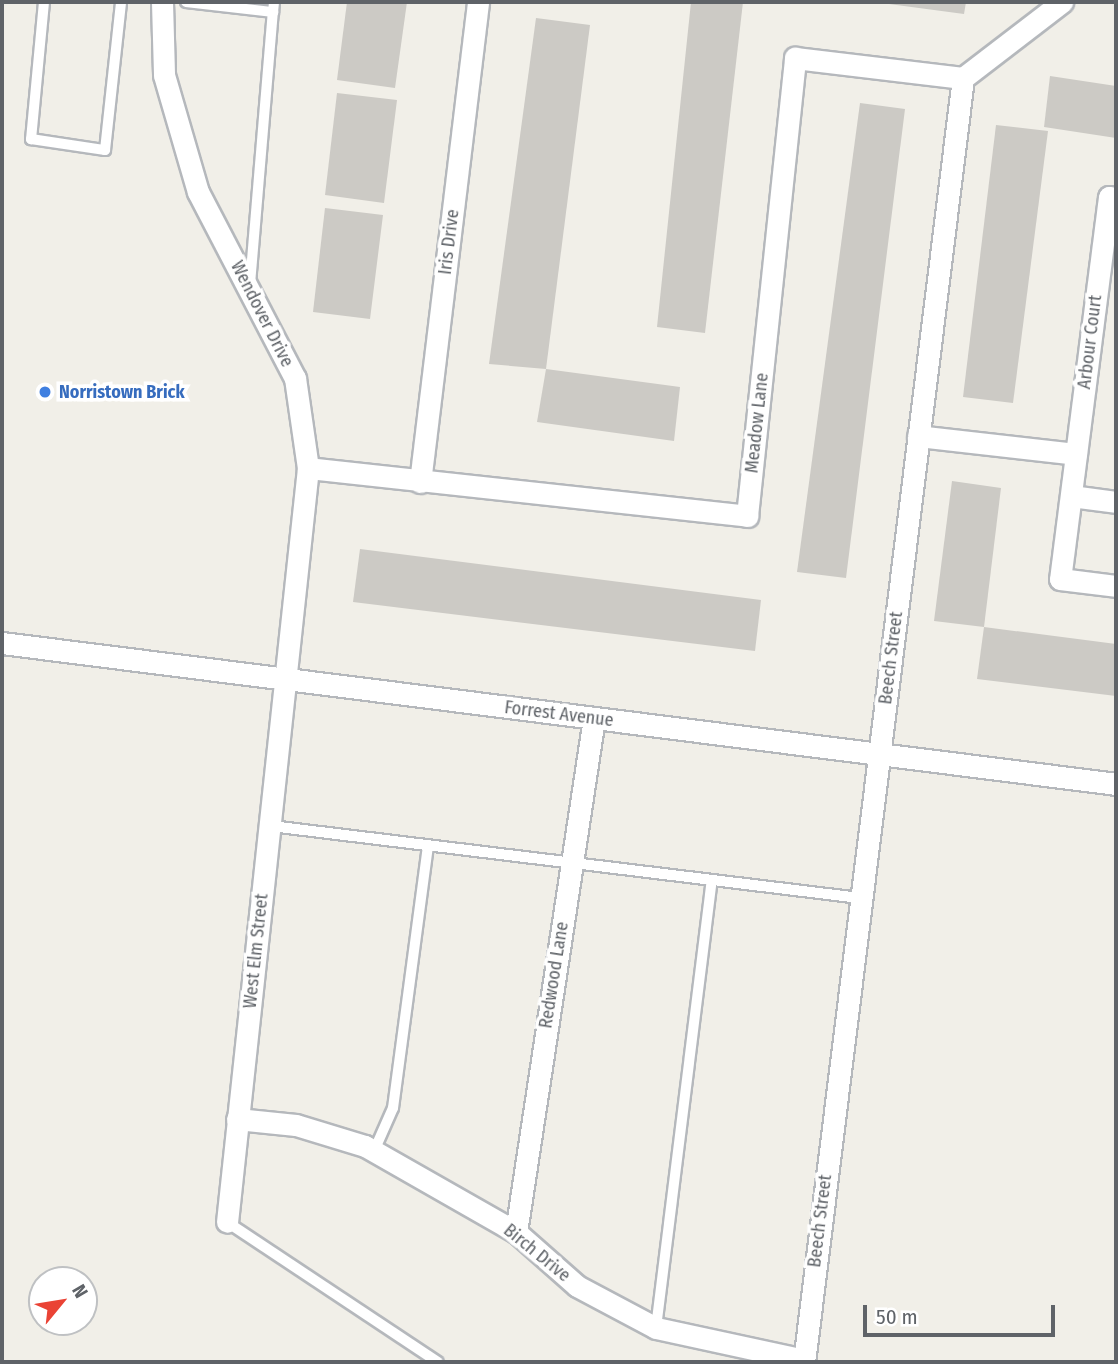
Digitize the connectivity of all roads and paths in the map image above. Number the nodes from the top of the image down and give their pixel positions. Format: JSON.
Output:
{"nodes":[{"id":1,"x":44,"y":2,"type":"edge"},
{"id":2,"x":121,"y":2,"type":"edge"},
{"id":3,"x":162,"y":2,"type":"edge"},
{"id":4,"x":186,"y":2,"type":"edge"},
{"id":5,"x":478,"y":2,"type":"edge"},
{"id":6,"x":1062,"y":2,"type":"edge"},
{"id":7,"x":274,"y":7,"type":"edge"},
{"id":8,"x":963,"y":78,"type":"junction"},
{"id":9,"x":1116,"y":198,"type":"edge"},
{"id":10,"x":1108,"y":272,"type":"edge"},
{"id":11,"x":249,"y":287,"type":"junction"},
{"id":12,"x":918,"y":436,"type":"junction"},
{"id":13,"x":1076,"y":454,"type":"junction"},
{"id":14,"x":308,"y":468,"type":"junction"},
{"id":15,"x":420,"y":482,"type":"junction"},
{"id":16,"x":1071,"y":496,"type":"junction"},
{"id":17,"x":1116,"y":502,"type":"edge"},
{"id":18,"x":1116,"y":586,"type":"edge"},
{"id":19,"x":2,"y":643,"type":"edge"},
{"id":20,"x":286,"y":680,"type":"junction"},
{"id":21,"x":593,"y":718,"type":"junction"},
{"id":22,"x":879,"y":754,"type":"junction"},
{"id":23,"x":1116,"y":784,"type":"edge"},
{"id":24,"x":271,"y":826,"type":"junction"},
{"id":25,"x":428,"y":845,"type":"junction"},
{"id":26,"x":571,"y":863,"type":"junction"},
{"id":27,"x":712,"y":880,"type":"junction"},
{"id":28,"x":860,"y":898,"type":"junction"},
{"id":29,"x":237,"y":1119,"type":"junction"},
{"id":30,"x":374,"y":1151,"type":"junction"},
{"id":31,"x":227,"y":1222,"type":"joint"},
{"id":32,"x":516,"y":1232,"type":"junction"},
{"id":33,"x":656,"y":1328,"type":"junction"},
{"id":34,"x":804,"y":1361,"type":"edge"},
{"id":35,"x":438,"y":1362,"type":"edge"}],
"edges":[{"from":1,"to":2,"type":"lane"},
{"from":3,"to":11,"type":"street","name":"Wendover Drive"},
{"from":4,"to":7,"type":"lane"},
{"from":5,"to":15,"type":"street","name":"Iris Drive"},
{"from":6,"to":8,"type":"street"},
{"from":7,"to":11,"type":"lane"},
{"from":8,"to":12,"type":"street","name":"Beech Street"},
{"from":8,"to":15,"type":"street","name":"Meadow Lane"},
{"from":9,"to":10,"type":"street","name":"Arbour Court"},
{"from":10,"to":13,"type":"street","name":"Arbour Court"},
{"from":11,"to":14,"type":"street","name":"Wendover Drive"},
{"from":12,"to":13,"type":"street"},
{"from":12,"to":22,"type":"street","name":"Beech Street"},
{"from":13,"to":16,"type":"street","name":"Arbour Court"},
{"from":14,"to":15,"type":"street","name":"Meadow Lane"},
{"from":14,"to":20,"type":"street","name":"Wendover Drive"},
{"from":16,"to":17,"type":"street"},
{"from":16,"to":18,"type":"street","name":"Arbour Court"},
{"from":19,"to":20,"type":"street","name":"Forrest Avenue"},
{"from":20,"to":21,"type":"street","name":"Forrest Avenue"},
{"from":20,"to":24,"type":"street","name":"West Elm Street"},
{"from":21,"to":22,"type":"street","name":"Forrest Avenue"},
{"from":21,"to":26,"type":"street","name":"Redwood Lane"},
{"from":22,"to":23,"type":"street","name":"Forrest Avenue"},
{"from":22,"to":28,"type":"street","name":"Beech Street"},
{"from":24,"to":25,"type":"lane"},
{"from":24,"to":29,"type":"street","name":"West Elm Street"},
{"from":25,"to":26,"type":"lane"},
{"from":25,"to":30,"type":"lane"},
{"from":26,"to":27,"type":"lane"},
{"from":26,"to":32,"type":"street","name":"Redwood Lane"},
{"from":27,"to":28,"type":"lane"},
{"from":27,"to":33,"type":"lane"},
{"from":28,"to":34,"type":"street","name":"Beech Street"},
{"from":29,"to":30,"type":"street","name":"Birch Drive"},
{"from":29,"to":31,"type":"street","name":"West Elm Street"},
{"from":30,"to":32,"type":"street","name":"Birch Drive"},
{"from":31,"to":35,"type":"lane"},
{"from":32,"to":33,"type":"street","name":"Birch Drive"},
{"from":33,"to":34,"type":"street","name":"Birch Drive"}]}
